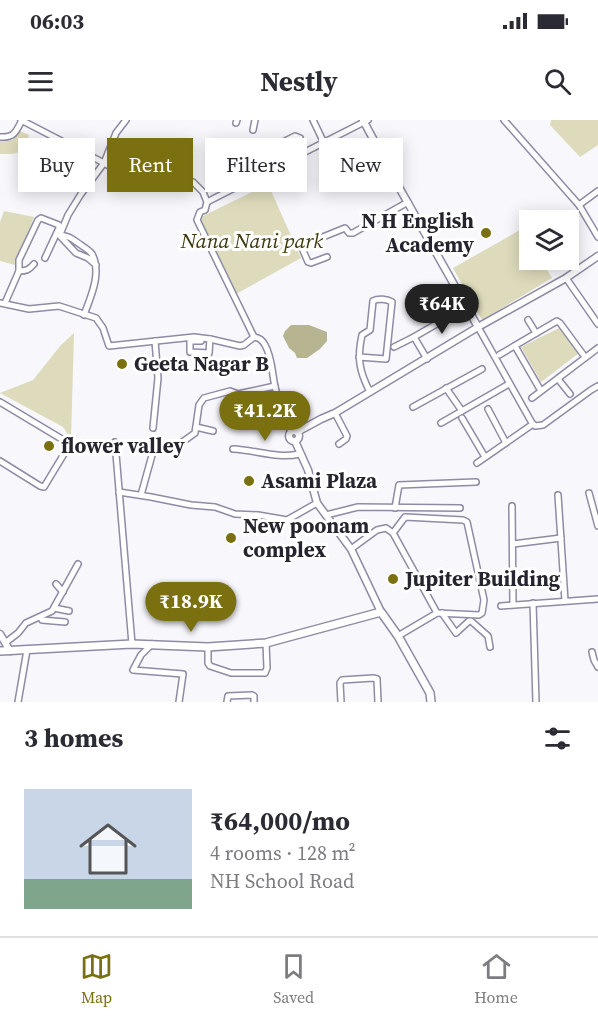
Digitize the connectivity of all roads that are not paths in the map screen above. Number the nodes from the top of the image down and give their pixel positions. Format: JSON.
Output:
{"nodes":[{"id":1,"x":22,"y":120,"type":"edge"},
{"id":2,"x":126,"y":120,"type":"edge"},
{"id":3,"x":255,"y":120,"type":"edge"},
{"id":4,"x":313,"y":120,"type":"edge"},
{"id":5,"x":504,"y":120,"type":"edge"},
{"id":6,"x":365,"y":121,"type":"edge"},
{"id":7,"x":253,"y":130,"type":"dead end"},
{"id":8,"x":0,"y":137,"type":"edge"},
{"id":9,"x":291,"y":138,"type":"edge"},
{"id":10,"x":300,"y":138,"type":"dead end"},
{"id":11,"x":322,"y":138,"type":"edge"},
{"id":12,"x":333,"y":138,"type":"edge"},
{"id":13,"x":104,"y":163,"type":"junction"},
{"id":14,"x":598,"y":191,"type":"edge"},
{"id":15,"x":227,"y":192,"type":"edge"},
{"id":16,"x":207,"y":202,"type":"junction"},
{"id":17,"x":408,"y":202,"type":"junction"},
{"id":18,"x":579,"y":205,"type":"junction"},
{"id":19,"x":598,"y":237,"type":"edge"},
{"id":20,"x":598,"y":256,"type":"edge"},
{"id":21,"x":327,"y":257,"type":"dead end"},
{"id":22,"x":45,"y":258,"type":"dead end"},
{"id":23,"x":34,"y":264,"type":"dead end"},
{"id":24,"x":19,"y":271,"type":"junction"},
{"id":25,"x":566,"y":278,"type":"junction"},
{"id":26,"x":2,"y":303,"type":"edge"},
{"id":27,"x":84,"y":315,"type":"junction"},
{"id":28,"x":445,"y":319,"type":"dead end"},
{"id":29,"x":528,"y":320,"type":"dead end"},
{"id":30,"x":598,"y":324,"type":"edge"},
{"id":31,"x":478,"y":327,"type":"junction"},
{"id":32,"x":536,"y":333,"type":"junction"},
{"id":33,"x":254,"y":337,"type":"junction"},
{"id":34,"x":414,"y":337,"type":"junction"},
{"id":35,"x":155,"y":341,"type":"junction"},
{"id":36,"x":515,"y":346,"type":"junction"},
{"id":37,"x":394,"y":347,"type":"dead end"},
{"id":38,"x":598,"y":348,"type":"edge"},
{"id":39,"x":499,"y":355,"type":"dead end"},
{"id":40,"x":359,"y":357,"type":"junction"},
{"id":41,"x":585,"y":357,"type":"junction"},
{"id":42,"x":427,"y":358,"type":"junction"},
{"id":43,"x":386,"y":359,"type":"junction"},
{"id":44,"x":385,"y":367,"type":"dead end"},
{"id":45,"x":482,"y":369,"type":"dead end"},
{"id":46,"x":558,"y":379,"type":"junction"},
{"id":47,"x":509,"y":384,"type":"junction"},
{"id":48,"x":275,"y":386,"type":"junction"},
{"id":49,"x":598,"y":386,"type":"edge"},
{"id":50,"x":446,"y":388,"type":"junction"},
{"id":51,"x":541,"y":391,"type":"junction"},
{"id":52,"x":370,"y":392,"type":"junction"},
{"id":53,"x":570,"y":394,"type":"dead end"},
{"id":54,"x":532,"y":398,"type":"dead end"},
{"id":55,"x":0,"y":402,"type":"edge"},
{"id":56,"x":413,"y":406,"type":"dead end"},
{"id":57,"x":488,"y":409,"type":"dead end"},
{"id":58,"x":462,"y":411,"type":"junction"},
{"id":59,"x":335,"y":412,"type":"junction"},
{"id":60,"x":462,"y":418,"type":"dead end"},
{"id":61,"x":441,"y":423,"type":"dead end"},
{"id":62,"x":533,"y":424,"type":"junction"},
{"id":63,"x":196,"y":427,"type":"junction"},
{"id":64,"x":153,"y":429,"type":"dead end"},
{"id":65,"x":213,"y":431,"type":"dead end"},
{"id":66,"x":294,"y":432,"type":"junction"},
{"id":67,"x":114,"y":442,"type":"dead end"},
{"id":68,"x":506,"y":442,"type":"junction"},
{"id":69,"x":339,"y":444,"type":"dead end"},
{"id":70,"x":154,"y":448,"type":"dead end"},
{"id":71,"x":174,"y":448,"type":"dead end"},
{"id":72,"x":233,"y":449,"type":"dead end"},
{"id":73,"x":300,"y":454,"type":"junction"},
{"id":74,"x":485,"y":457,"type":"junction"},
{"id":75,"x":0,"y":461,"type":"edge"},
{"id":76,"x":477,"y":463,"type":"dead end"},
{"id":77,"x":476,"y":482,"type":"dead end"},
{"id":78,"x":119,"y":492,"type":"junction"},
{"id":79,"x":590,"y":492,"type":"dead end"},
{"id":80,"x":141,"y":495,"type":"junction"},
{"id":81,"x":558,"y":495,"type":"dead end"},
{"id":82,"x":317,"y":503,"type":"junction"},
{"id":83,"x":512,"y":506,"type":"dead end"},
{"id":84,"x":395,"y":508,"type":"junction"},
{"id":85,"x":460,"y":508,"type":"dead end"},
{"id":86,"x":326,"y":515,"type":"junction"},
{"id":87,"x":598,"y":526,"type":"edge"},
{"id":88,"x":393,"y":533,"type":"junction"},
{"id":89,"x":561,"y":538,"type":"junction"},
{"id":90,"x":513,"y":544,"type":"junction"},
{"id":91,"x":351,"y":549,"type":"junction"},
{"id":92,"x":78,"y":564,"type":"dead end"},
{"id":93,"x":56,"y":584,"type":"dead end"},
{"id":94,"x":63,"y":592,"type":"junction"},
{"id":95,"x":598,"y":599,"type":"edge"},
{"id":96,"x":565,"y":601,"type":"junction"},
{"id":97,"x":533,"y":603,"type":"junction"},
{"id":98,"x":513,"y":604,"type":"junction"},
{"id":99,"x":501,"y":606,"type":"dead end"},
{"id":100,"x":54,"y":608,"type":"junction"},
{"id":101,"x":69,"y":611,"type":"dead end"},
{"id":102,"x":381,"y":612,"type":"junction"},
{"id":103,"x":439,"y":613,"type":"junction"},
{"id":104,"x":40,"y":619,"type":"junction"},
{"id":105,"x":65,"y":622,"type":"dead end"},
{"id":106,"x":0,"y":634,"type":"edge"},
{"id":107,"x":398,"y":636,"type":"junction"},
{"id":108,"x":5,"y":643,"type":"junction"},
{"id":109,"x":266,"y":643,"type":"junction"},
{"id":110,"x":132,"y":644,"type":"junction"},
{"id":111,"x":153,"y":644,"type":"junction"},
{"id":112,"x":208,"y":647,"type":"junction"},
{"id":113,"x":490,"y":647,"type":"dead end"},
{"id":114,"x":27,"y":650,"type":"junction"},
{"id":115,"x":0,"y":651,"type":"edge"},
{"id":116,"x":10,"y":651,"type":"junction"},
{"id":117,"x":592,"y":652,"type":"dead end"},
{"id":118,"x":598,"y":667,"type":"edge"},
{"id":119,"x":18,"y":702,"type":"edge"},
{"id":120,"x":179,"y":702,"type":"edge"},
{"id":121,"x":227,"y":702,"type":"edge"},
{"id":122,"x":254,"y":702,"type":"edge"},
{"id":123,"x":341,"y":702,"type":"edge"},
{"id":124,"x":378,"y":702,"type":"edge"},
{"id":125,"x":431,"y":702,"type":"edge"},
{"id":126,"x":537,"y":702,"type":"edge"}],
"edges":[{"from":1,"to":8,"type":"street"},
{"from":1,"to":13,"type":"street"},
{"from":2,"to":13,"type":"street"},
{"from":3,"to":7,"type":"street"},
{"from":4,"to":11,"type":"street"},
{"from":5,"to":18,"type":"street"},
{"from":6,"to":12,"type":"street"},
{"from":6,"to":17,"type":"street"},
{"from":9,"to":10,"type":"street"},
{"from":13,"to":16,"type":"street"},
{"from":13,"to":27,"type":"street"},
{"from":14,"to":18,"type":"street"},
{"from":15,"to":16,"type":"street"},
{"from":16,"to":33,"type":"street"},
{"from":17,"to":21,"type":"street"},
{"from":17,"to":31,"type":"street"},
{"from":18,"to":19,"type":"street"},
{"from":20,"to":25,"type":"street"},
{"from":22,"to":24,"type":"street"},
{"from":23,"to":24,"type":"street"},
{"from":24,"to":26,"type":"street"},
{"from":25,"to":30,"type":"street"},
{"from":25,"to":31,"type":"street"},
{"from":26,"to":27,"type":"street"},
{"from":27,"to":35,"type":"street"},
{"from":28,"to":34,"type":"street"},
{"from":29,"to":32,"type":"street"},
{"from":31,"to":42,"type":"street"},
{"from":31,"to":47,"type":"street"},
{"from":32,"to":36,"type":"street"},
{"from":32,"to":41,"type":"street"},
{"from":33,"to":35,"type":"street"},
{"from":33,"to":48,"type":"street"},
{"from":34,"to":37,"type":"street"},
{"from":34,"to":42,"type":"street"},
{"from":35,"to":64,"type":"street"},
{"from":36,"to":39,"type":"street"},
{"from":36,"to":51,"type":"street"},
{"from":38,"to":41,"type":"street"},
{"from":40,"to":43,"type":"street"},
{"from":40,"to":43,"type":"street"},
{"from":40,"to":52,"type":"street"},
{"from":41,"to":46,"type":"street"},
{"from":42,"to":52,"type":"street"},
{"from":43,"to":44,"type":"street"},
{"from":45,"to":50,"type":"street"},
{"from":46,"to":51,"type":"street"},
{"from":46,"to":53,"type":"street"},
{"from":47,"to":58,"type":"street"},
{"from":47,"to":62,"type":"street"},
{"from":48,"to":63,"type":"street"},
{"from":48,"to":66,"type":"street"},
{"from":49,"to":62,"type":"street"},
{"from":50,"to":56,"type":"street"},
{"from":50,"to":58,"type":"street"},
{"from":51,"to":54,"type":"street"},
{"from":52,"to":59,"type":"street"},
{"from":55,"to":75,"type":"street"},
{"from":57,"to":68,"type":"street"},
{"from":58,"to":61,"type":"street"},
{"from":59,"to":66,"type":"street"},
{"from":59,"to":69,"type":"street"},
{"from":60,"to":74,"type":"street"},
{"from":62,"to":68,"type":"street"},
{"from":63,"to":65,"type":"street"},
{"from":63,"to":71,"type":"street"},
{"from":66,"to":73,"type":"street"},
{"from":67,"to":78,"type":"street"},
{"from":68,"to":74,"type":"street"},
{"from":70,"to":80,"type":"street"},
{"from":72,"to":73,"type":"street"},
{"from":73,"to":82,"type":"street"},
{"from":74,"to":76,"type":"street"},
{"from":77,"to":84,"type":"street"},
{"from":78,"to":80,"type":"street"},
{"from":78,"to":110,"type":"street"},
{"from":79,"to":87,"type":"street"},
{"from":80,"to":82,"type":"street"},
{"from":81,"to":89,"type":"street"},
{"from":82,"to":86,"type":"street"},
{"from":83,"to":90,"type":"street"},
{"from":84,"to":85,"type":"street"},
{"from":84,"to":86,"type":"street"},
{"from":86,"to":91,"type":"street"},
{"from":88,"to":91,"type":"street"},
{"from":88,"to":103,"type":"street"},
{"from":88,"to":103,"type":"street"},
{"from":89,"to":90,"type":"street"},
{"from":89,"to":96,"type":"street"},
{"from":90,"to":98,"type":"street"},
{"from":91,"to":102,"type":"street"},
{"from":92,"to":94,"type":"street"},
{"from":93,"to":94,"type":"street"},
{"from":94,"to":100,"type":"street"},
{"from":95,"to":96,"type":"street"},
{"from":96,"to":97,"type":"street"},
{"from":97,"to":98,"type":"street"},
{"from":97,"to":126,"type":"street"},
{"from":98,"to":99,"type":"street"},
{"from":100,"to":101,"type":"street"},
{"from":100,"to":104,"type":"street"},
{"from":102,"to":107,"type":"main road"},
{"from":102,"to":109,"type":"main road"},
{"from":103,"to":107,"type":"street"},
{"from":103,"to":113,"type":"street"},
{"from":104,"to":105,"type":"street"},
{"from":104,"to":108,"type":"street"},
{"from":106,"to":108,"type":"street"},
{"from":107,"to":125,"type":"main road"},
{"from":108,"to":116,"type":"street"},
{"from":109,"to":112,"type":"main road"},
{"from":109,"to":112,"type":"street"},
{"from":110,"to":111,"type":"main road"},
{"from":110,"to":114,"type":"main road"},
{"from":111,"to":112,"type":"main road"},
{"from":111,"to":120,"type":"street"},
{"from":114,"to":116,"type":"main road"},
{"from":114,"to":119,"type":"street"},
{"from":115,"to":116,"type":"main road"},
{"from":117,"to":118,"type":"street"},
{"from":121,"to":122,"type":"street"},
{"from":123,"to":124,"type":"street"}]}
